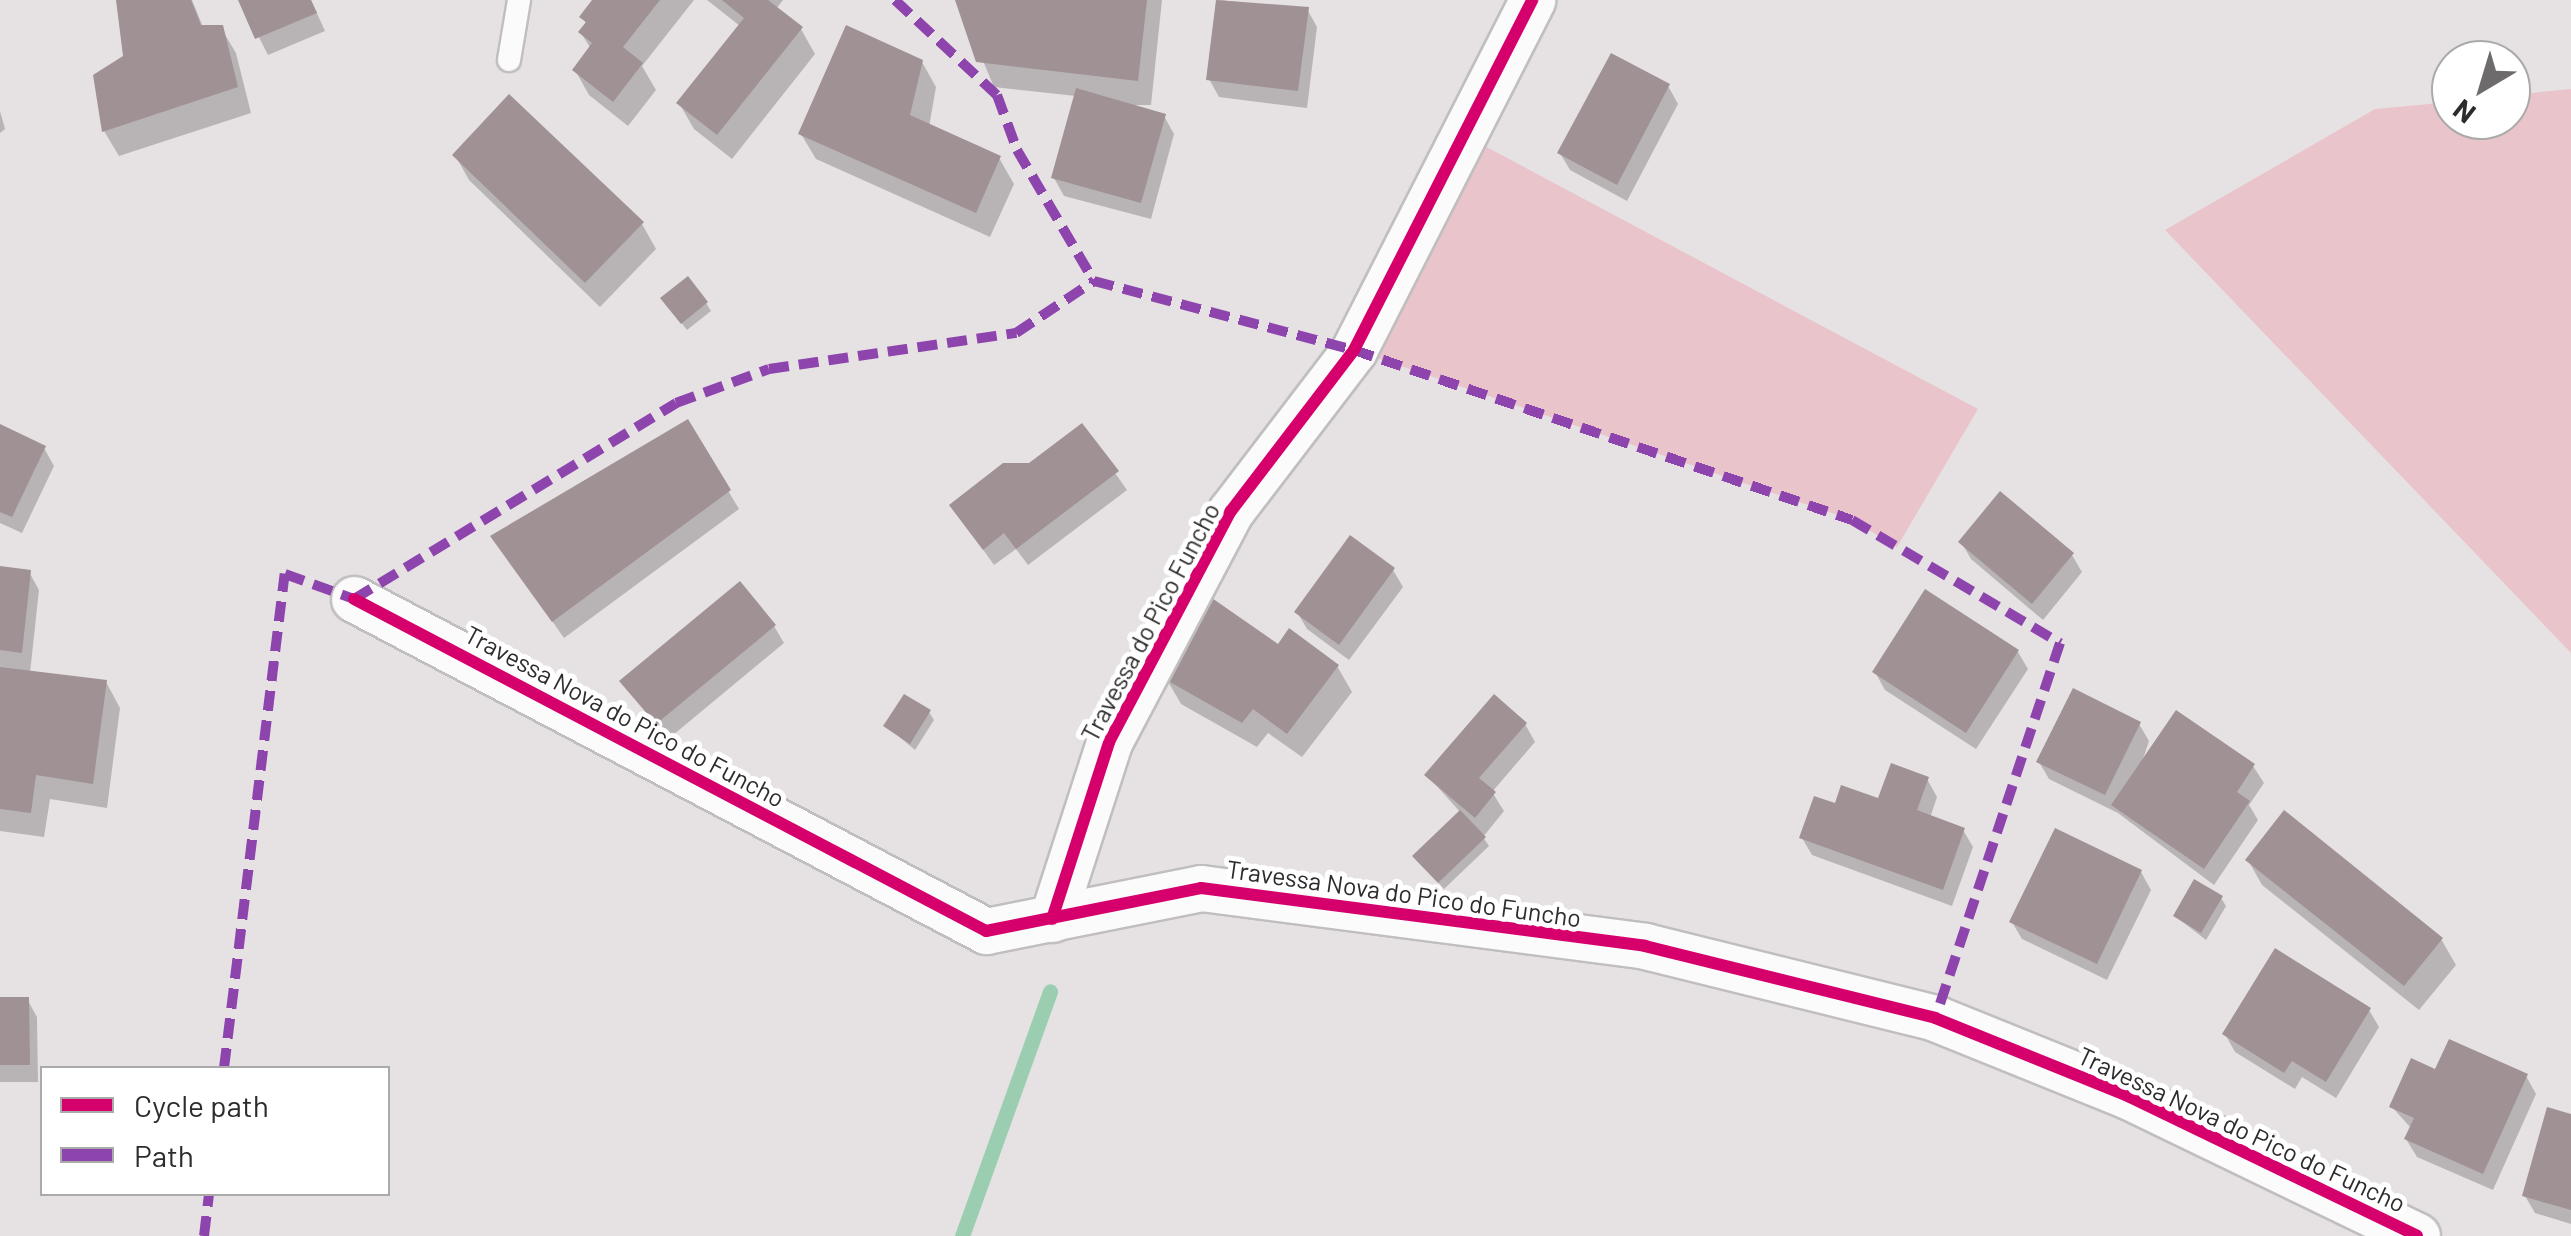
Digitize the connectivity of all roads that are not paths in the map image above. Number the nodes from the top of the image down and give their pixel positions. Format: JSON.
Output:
{"nodes":[{"id":1,"x":519,"y":0,"type":"edge"},
{"id":2,"x":1532,"y":0,"type":"edge"},
{"id":3,"x":509,"y":60,"type":"dead end"},
{"id":4,"x":354,"y":599,"type":"dead end"},
{"id":5,"x":1052,"y":918,"type":"junction"},
{"id":6,"x":2418,"y":1236,"type":"edge"}],
"edges":[{"from":1,"to":3,"type":"lane"},
{"from":2,"to":5,"type":"street","name":"Travessa do Pico Funcho"},
{"from":4,"to":5,"type":"street","name":"Travessa Nova do Pico do Funcho"},
{"from":5,"to":6,"type":"street","name":"Travessa Nova do Pico do Funcho"}]}
